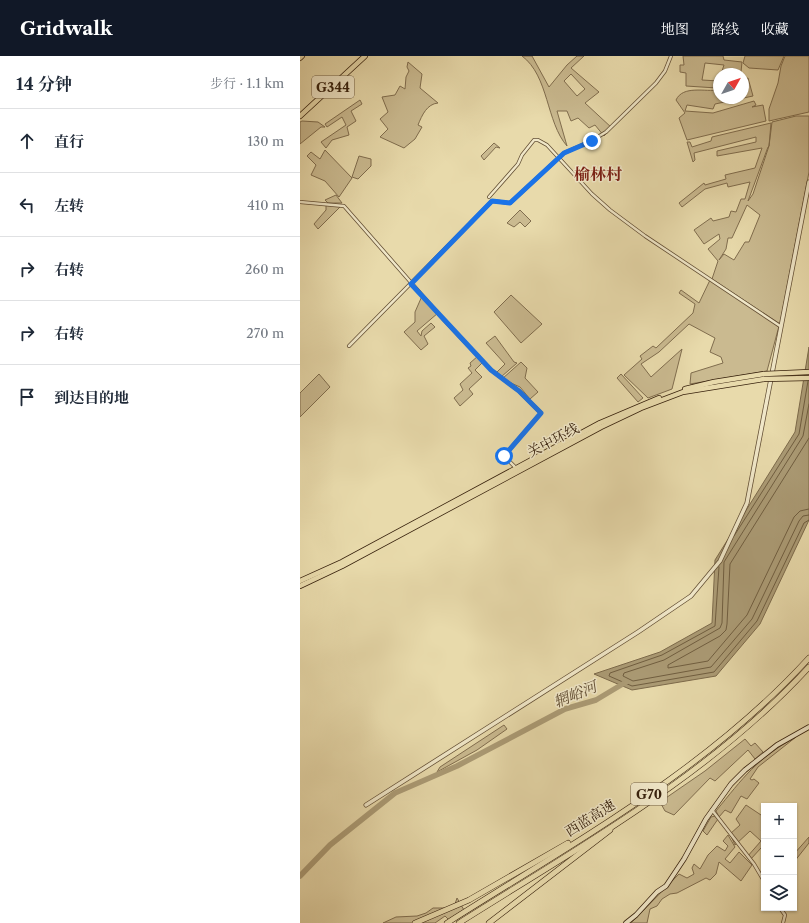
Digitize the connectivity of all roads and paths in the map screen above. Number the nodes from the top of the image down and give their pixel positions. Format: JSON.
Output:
{"nodes":[{"id":1,"x":365,"y":56,"type":"edge"},
{"id":2,"x":671,"y":56,"type":"edge"},
{"id":3,"x":300,"y":116,"type":"edge"},
{"id":4,"x":559,"y":157,"type":"junction"},
{"id":5,"x":809,"y":182,"type":"edge"},
{"id":6,"x":489,"y":197,"type":"dead end"},
{"id":7,"x":300,"y":202,"type":"edge"},
{"id":8,"x":410,"y":283,"type":"junction"},
{"id":9,"x":780,"y":326,"type":"junction"},
{"id":10,"x":349,"y":346,"type":"dead end"},
{"id":11,"x":809,"y":372,"type":"edge"},
{"id":12,"x":764,"y":377,"type":"junction"},
{"id":13,"x":809,"y":378,"type":"edge"},
{"id":14,"x":516,"y":468,"type":"junction"},
{"id":15,"x":300,"y":582,"type":"edge"},
{"id":16,"x":300,"y":586,"type":"edge"},
{"id":17,"x":809,"y":658,"type":"edge"},
{"id":18,"x":809,"y":667,"type":"edge"},
{"id":19,"x":809,"y":727,"type":"edge"},
{"id":20,"x":634,"y":804,"type":"junction"},
{"id":21,"x":366,"y":805,"type":"dead end"},
{"id":22,"x":712,"y":810,"type":"junction"},
{"id":23,"x":634,"y":812,"type":"junction"},
{"id":24,"x":761,"y":876,"type":"edge"},
{"id":25,"x":782,"y":911,"type":"edge"},
{"id":26,"x":448,"y":922,"type":"edge"},
{"id":27,"x":415,"y":923,"type":"edge"},
{"id":28,"x":458,"y":923,"type":"edge"},
{"id":29,"x":489,"y":923,"type":"edge"},
{"id":30,"x":626,"y":923,"type":"edge"},
{"id":31,"x":783,"y":923,"type":"edge"}],
"edges":[{"from":1,"to":3,"type":"main road","number":"G344"},
{"from":2,"to":4,"type":"street"},
{"from":4,"to":6,"type":"street"},
{"from":4,"to":8,"type":"street"},
{"from":4,"to":9,"type":"street"},
{"from":5,"to":9,"type":"street"},
{"from":7,"to":8,"type":"street"},
{"from":8,"to":10,"type":"street"},
{"from":8,"to":14,"type":"street"},
{"from":9,"to":21,"type":"street"},
{"from":11,"to":12,"type":"main road","bridge":true},
{"from":12,"to":13,"type":"main road","bridge":true},
{"from":12,"to":14,"type":"main road","name":"关中环线"},
{"from":12,"to":16,"type":"main road","name":"关中环线"},
{"from":14,"to":15,"type":"main road","name":"关中环线"},
{"from":17,"to":20,"type":"highway","name":"西蓝高速","number":"G70"},
{"from":18,"to":23,"type":"highway","name":"西蓝高速","number":"G70"},
{"from":19,"to":22,"type":"main road"},
{"from":20,"to":26,"type":"highway","name":"西蓝高速","number":"G70"},
{"from":20,"to":27,"type":"highway"},
{"from":22,"to":24,"type":"street"},
{"from":22,"to":30,"type":"main road"},
{"from":23,"to":28,"type":"highway","name":"西蓝高速","number":"G70"},
{"from":23,"to":29,"type":"highway"},
{"from":25,"to":31,"type":"street"}]}
